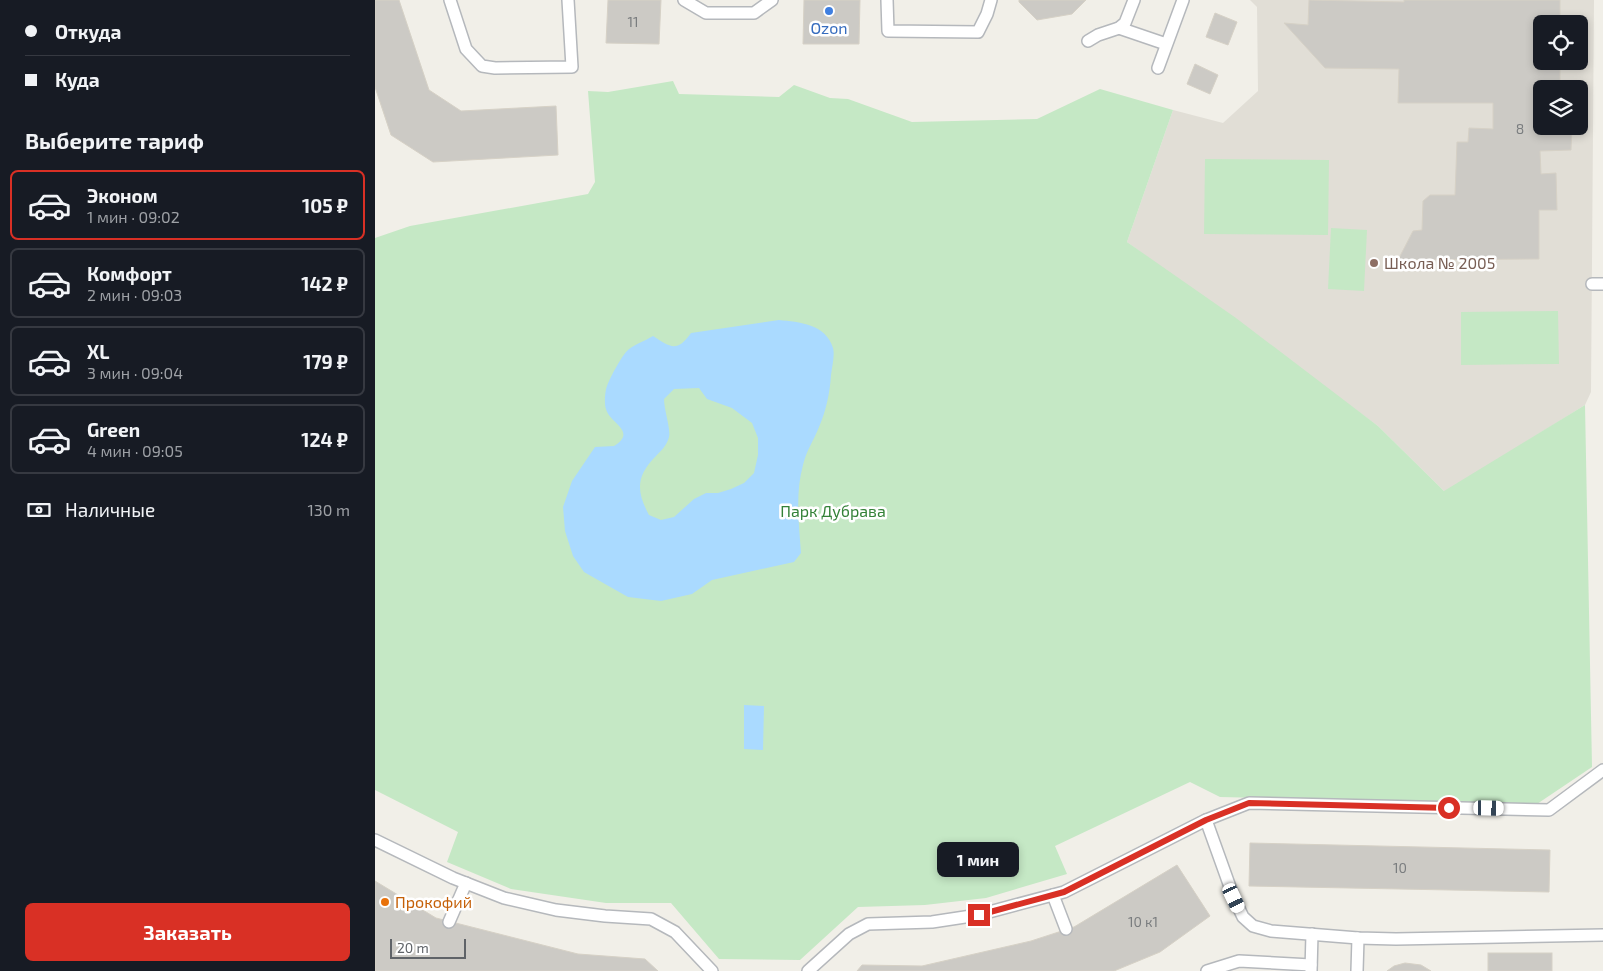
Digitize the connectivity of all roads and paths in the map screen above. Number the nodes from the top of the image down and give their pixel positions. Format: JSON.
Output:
{"nodes":[{"id":1,"x":450,"y":0,"type":"edge"},
{"id":2,"x":568,"y":0,"type":"edge"},
{"id":3,"x":684,"y":0,"type":"edge"},
{"id":4,"x":772,"y":0,"type":"edge"},
{"id":5,"x":887,"y":0,"type":"edge"},
{"id":6,"x":991,"y":0,"type":"edge"},
{"id":7,"x":1134,"y":0,"type":"edge"},
{"id":8,"x":1183,"y":0,"type":"edge"},
{"id":9,"x":1119,"y":28,"type":"junction"},
{"id":10,"x":1088,"y":41,"type":"dead end"},
{"id":11,"x":1166,"y":44,"type":"junction"},
{"id":12,"x":1158,"y":68,"type":"dead end"},
{"id":13,"x":1603,"y":770,"type":"edge"},
{"id":14,"x":1206,"y":820,"type":"junction"},
{"id":15,"x":375,"y":840,"type":"edge"},
{"id":16,"x":466,"y":883,"type":"junction"},
{"id":17,"x":1053,"y":895,"type":"junction"},
{"id":18,"x":449,"y":922,"type":"dead end"},
{"id":19,"x":1066,"y":929,"type":"dead end"},
{"id":20,"x":1313,"y":934,"type":"junction"},
{"id":21,"x":1603,"y":936,"type":"edge"},
{"id":22,"x":1358,"y":938,"type":"junction"},
{"id":23,"x":1311,"y":968,"type":"edge"},
{"id":24,"x":712,"y":971,"type":"edge"},
{"id":25,"x":808,"y":971,"type":"edge"},
{"id":26,"x":1207,"y":971,"type":"edge"},
{"id":27,"x":1357,"y":971,"type":"edge"}],
"edges":[{"from":1,"to":2,"type":"lane"},
{"from":3,"to":4,"type":"lane"},
{"from":5,"to":6,"type":"lane"},
{"from":7,"to":9,"type":"lane"},
{"from":8,"to":11,"type":"lane"},
{"from":9,"to":10,"type":"lane"},
{"from":9,"to":11,"type":"lane"},
{"from":11,"to":12,"type":"lane"},
{"from":13,"to":14,"type":"lane"},
{"from":14,"to":17,"type":"lane"},
{"from":14,"to":20,"type":"lane"},
{"from":15,"to":16,"type":"lane"},
{"from":16,"to":18,"type":"lane"},
{"from":16,"to":24,"type":"lane"},
{"from":17,"to":19,"type":"lane"},
{"from":17,"to":25,"type":"lane"},
{"from":20,"to":22,"type":"lane"},
{"from":20,"to":23,"type":"lane"},
{"from":21,"to":22,"type":"lane"},
{"from":22,"to":27,"type":"lane"},
{"from":23,"to":26,"type":"lane"}]}
